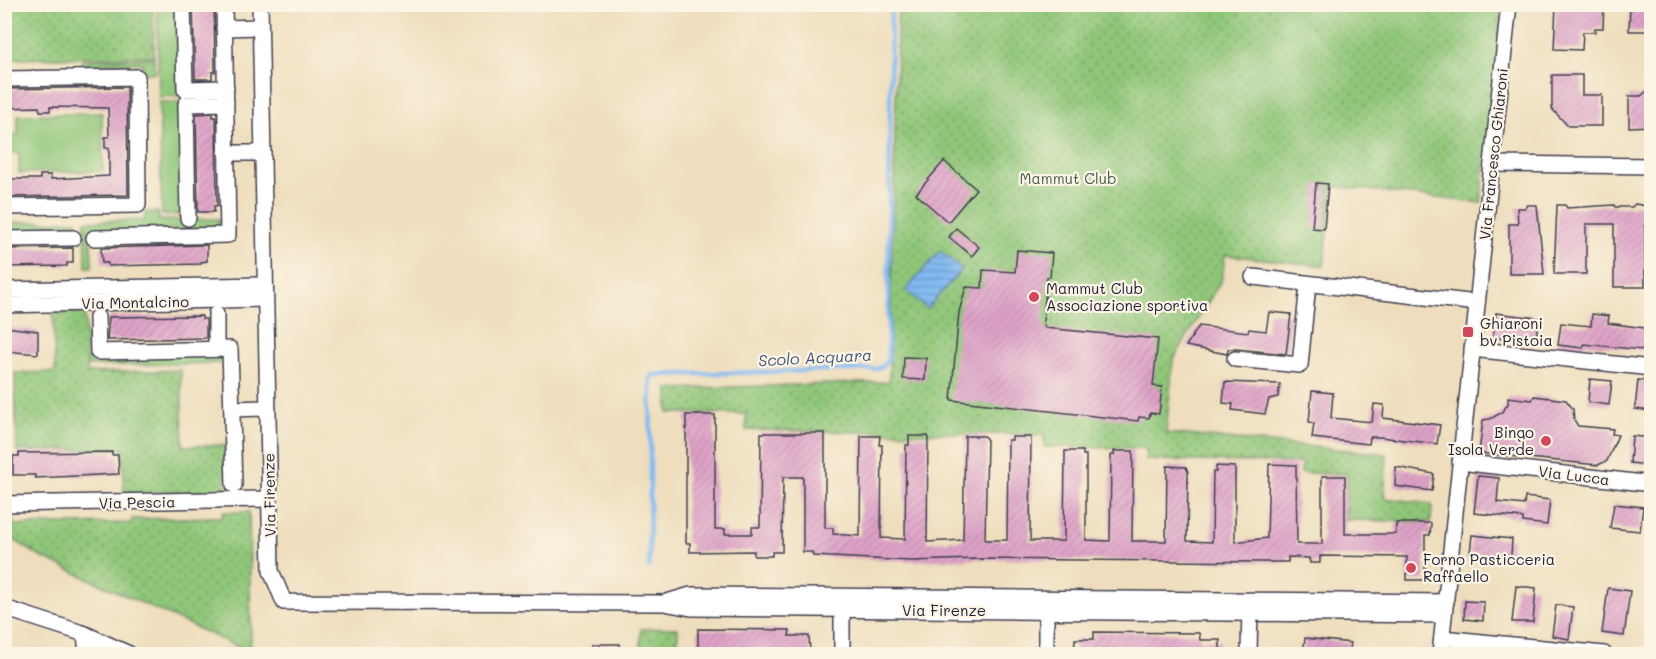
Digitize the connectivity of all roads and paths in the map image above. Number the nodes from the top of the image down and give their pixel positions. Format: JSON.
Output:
{"nodes":[{"id":1,"x":183,"y":4,"type":"edge"},
{"id":2,"x":224,"y":4,"type":"edge"},
{"id":3,"x":260,"y":4,"type":"edge"},
{"id":4,"x":1509,"y":4,"type":"edge"},
{"id":5,"x":260,"y":27,"type":"junction"},
{"id":6,"x":224,"y":28,"type":"junction"},
{"id":7,"x":4,"y":79,"type":"edge"},
{"id":8,"x":226,"y":88,"type":"junction"},
{"id":9,"x":226,"y":104,"type":"junction"},
{"id":10,"x":227,"y":153,"type":"junction"},
{"id":11,"x":263,"y":153,"type":"junction"},
{"id":12,"x":1492,"y":164,"type":"junction"},
{"id":13,"x":1652,"y":166,"type":"edge"},
{"id":14,"x":4,"y":207,"type":"edge"},
{"id":15,"x":188,"y":218,"type":"dead end"},
{"id":16,"x":73,"y":238,"type":"dead end"},
{"id":17,"x":94,"y":238,"type":"dead end"},
{"id":18,"x":4,"y":239,"type":"edge"},
{"id":19,"x":1253,"y":277,"type":"dead end"},
{"id":20,"x":1308,"y":284,"type":"junction"},
{"id":21,"x":4,"y":290,"type":"edge"},
{"id":22,"x":265,"y":292,"type":"junction"},
{"id":23,"x":1477,"y":303,"type":"junction"},
{"id":24,"x":4,"y":305,"type":"edge"},
{"id":25,"x":216,"y":314,"type":"dead end"},
{"id":26,"x":97,"y":317,"type":"dead end"},
{"id":27,"x":216,"y":349,"type":"junction"},
{"id":28,"x":1472,"y":349,"type":"junction"},
{"id":29,"x":1235,"y":359,"type":"dead end"},
{"id":30,"x":1652,"y":368,"type":"edge"},
{"id":31,"x":267,"y":408,"type":"junction"},
{"id":32,"x":232,"y":409,"type":"junction"},
{"id":33,"x":1460,"y":462,"type":"junction"},
{"id":34,"x":1652,"y":484,"type":"edge"},
{"id":35,"x":234,"y":485,"type":"dead end"},
{"id":36,"x":269,"y":500,"type":"junction"},
{"id":37,"x":4,"y":504,"type":"edge"},
{"id":38,"x":842,"y":602,"type":"junction"},
{"id":39,"x":1046,"y":604,"type":"junction"},
{"id":40,"x":1250,"y":606,"type":"junction"},
{"id":41,"x":4,"y":608,"type":"edge"},
{"id":42,"x":1445,"y":608,"type":"junction"},
{"id":43,"x":85,"y":634,"type":"junction"},
{"id":44,"x":1442,"y":638,"type":"junction"},
{"id":45,"x":87,"y":654,"type":"edge"},
{"id":46,"x":129,"y":654,"type":"edge"},
{"id":47,"x":842,"y":654,"type":"edge"},
{"id":48,"x":1046,"y":654,"type":"edge"},
{"id":49,"x":1249,"y":654,"type":"edge"},
{"id":50,"x":1440,"y":654,"type":"edge"},
{"id":51,"x":1604,"y":654,"type":"edge"}],
"edges":[{"from":1,"to":8,"type":"street"},
{"from":2,"to":6,"type":"street"},
{"from":3,"to":5,"type":"street","name":"Via Firenze"},
{"from":4,"to":12,"type":"street","name":"Via Francesco Ghiaroni"},
{"from":5,"to":6,"type":"street"},
{"from":5,"to":11,"type":"street","name":"Via Firenze"},
{"from":6,"to":8,"type":"street"},
{"from":7,"to":14,"type":"street"},
{"from":8,"to":9,"type":"street"},
{"from":9,"to":10,"type":"street"},
{"from":9,"to":15,"type":"street"},
{"from":10,"to":11,"type":"street"},
{"from":10,"to":17,"type":"street"},
{"from":11,"to":22,"type":"street","name":"Via Firenze"},
{"from":12,"to":13,"type":"street"},
{"from":12,"to":23,"type":"street","name":"Via Francesco Ghiaroni"},
{"from":16,"to":18,"type":"street"},
{"from":19,"to":20,"type":"street"},
{"from":20,"to":23,"type":"street"},
{"from":20,"to":29,"type":"street"},
{"from":21,"to":22,"type":"street","name":"Via Montalcino"},
{"from":22,"to":24,"type":"street","name":"Via Montalcino"},
{"from":22,"to":31,"type":"street","name":"Via Firenze"},
{"from":23,"to":28,"type":"street","name":"Via Francesco Ghiaroni"},
{"from":25,"to":27,"type":"street"},
{"from":26,"to":27,"type":"street"},
{"from":27,"to":32,"type":"street"},
{"from":28,"to":30,"type":"street"},
{"from":28,"to":33,"type":"street","name":"Via Francesco Ghiaroni"},
{"from":31,"to":32,"type":"street"},
{"from":31,"to":36,"type":"street","name":"Via Firenze"},
{"from":32,"to":35,"type":"street"},
{"from":33,"to":34,"type":"street","name":"Via Lucca"},
{"from":33,"to":42,"type":"street","name":"Via Francesco Ghiaroni"},
{"from":36,"to":37,"type":"street","name":"Via Pescia"},
{"from":36,"to":38,"type":"street","name":"Via Firenze"},
{"from":38,"to":39,"type":"street","name":"Via Firenze"},
{"from":38,"to":47,"type":"street"},
{"from":39,"to":40,"type":"street","name":"Via Firenze"},
{"from":39,"to":48,"type":"street"},
{"from":40,"to":42,"type":"street","name":"Via Firenze"},
{"from":40,"to":49,"type":"street"},
{"from":41,"to":43,"type":"street"},
{"from":42,"to":44,"type":"street","name":"Via Francesco Ghiaroni"},
{"from":43,"to":45,"type":"street"},
{"from":43,"to":46,"type":"street"},
{"from":44,"to":50,"type":"street","name":"Via Francesco Ghiaroni"},
{"from":44,"to":51,"type":"street"}]}
